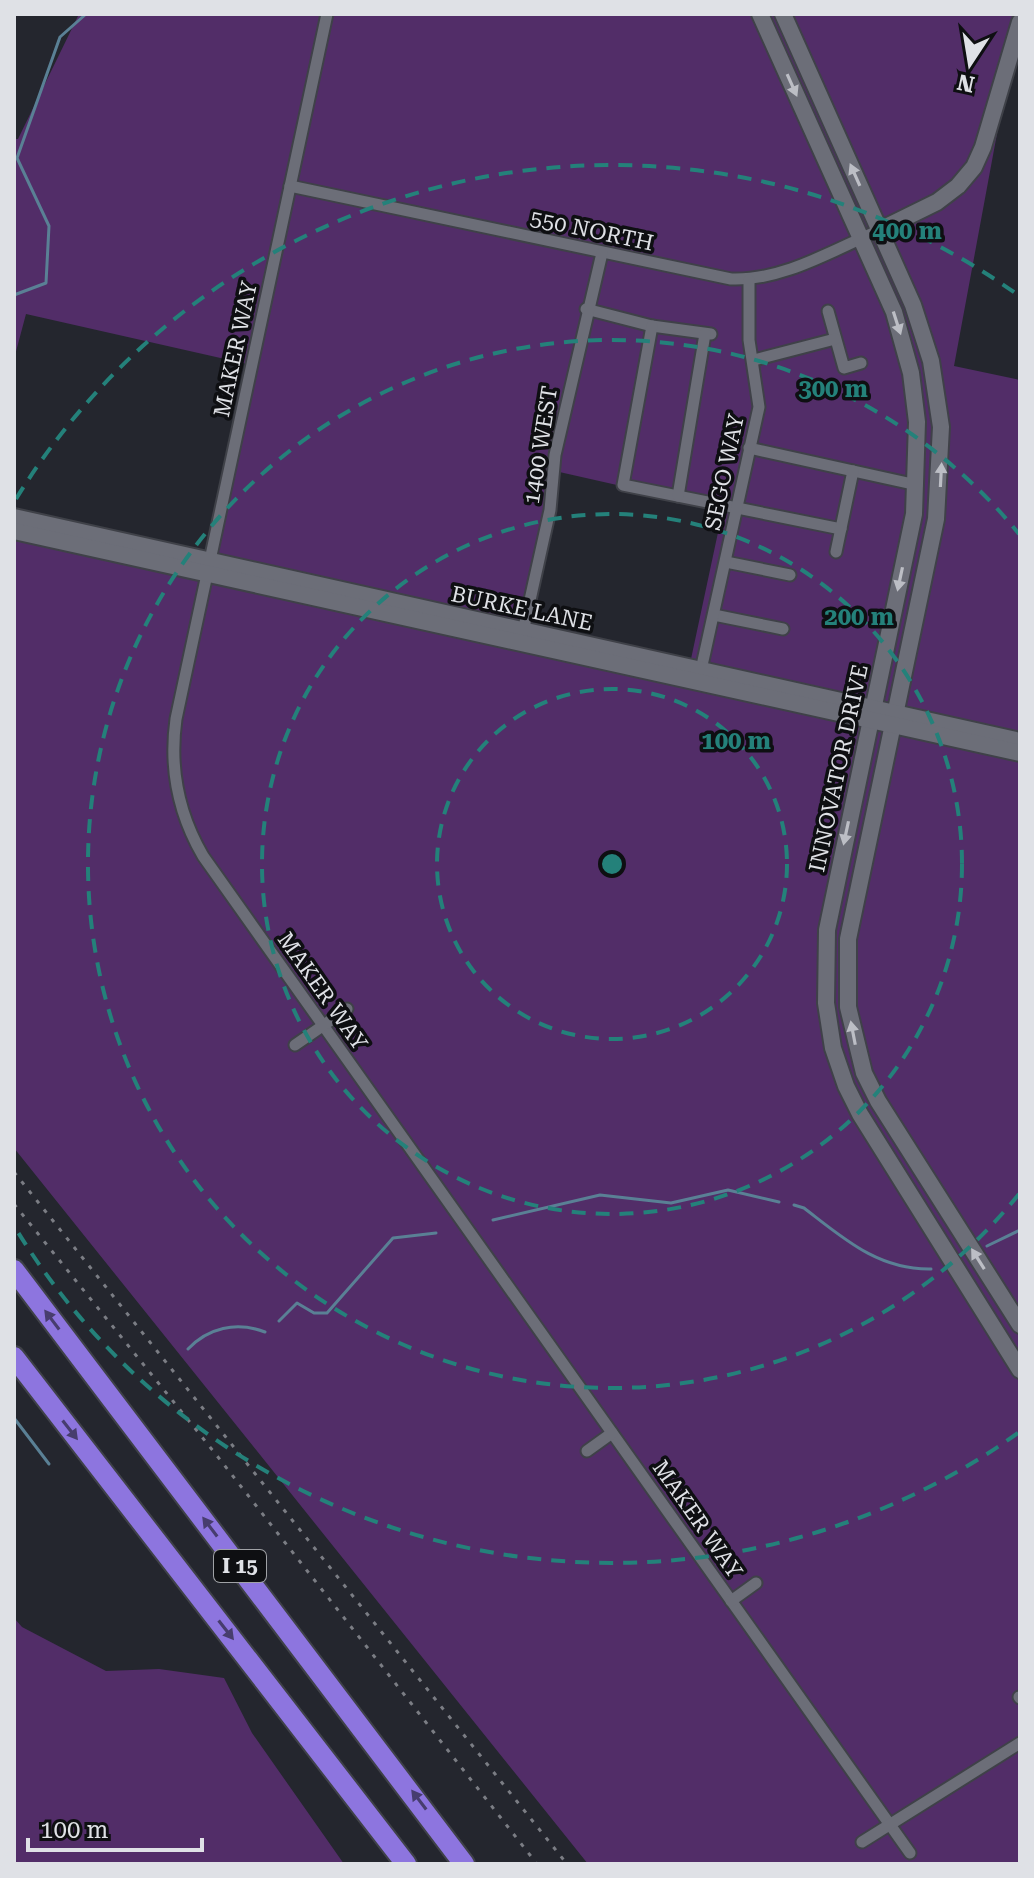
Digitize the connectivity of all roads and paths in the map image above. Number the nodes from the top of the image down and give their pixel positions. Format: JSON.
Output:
{"nodes":[{"id":1,"x":327,"y":14,"type":"edge"},
{"id":2,"x":760,"y":14,"type":"edge"},
{"id":3,"x":783,"y":14,"type":"edge"},
{"id":4,"x":1020,"y":22,"type":"edge"},
{"id":5,"x":290,"y":186,"type":"junction"},
{"id":6,"x":880,"y":230,"type":"junction"},
{"id":7,"x":861,"y":238,"type":"junction"},
{"id":8,"x":602,"y":253,"type":"junction"},
{"id":9,"x":749,"y":280,"type":"junction"},
{"id":10,"x":586,"y":309,"type":"junction"},
{"id":11,"x":828,"y":311,"type":"dead end"},
{"id":12,"x":652,"y":326,"type":"junction"},
{"id":13,"x":835,"y":339,"type":"junction"},
{"id":14,"x":754,"y":360,"type":"junction"},
{"id":15,"x":861,"y":363,"type":"dead end"},
{"id":16,"x":749,"y":448,"type":"junction"},
{"id":17,"x":853,"y":471,"type":"junction"},
{"id":18,"x":917,"y":485,"type":"junction"},
{"id":19,"x":678,"y":496,"type":"junction"},
{"id":20,"x":737,"y":508,"type":"junction"},
{"id":21,"x":14,"y":517,"type":"edge"},
{"id":22,"x":841,"y":529,"type":"junction"},
{"id":23,"x":14,"y":531,"type":"edge"},
{"id":24,"x":836,"y":552,"type":"dead end"},
{"id":25,"x":726,"y":562,"type":"junction"},
{"id":26,"x":208,"y":569,"type":"junction"},
{"id":27,"x":790,"y":575,"type":"dead end"},
{"id":28,"x":714,"y":615,"type":"junction"},
{"id":29,"x":783,"y":629,"type":"dead end"},
{"id":30,"x":522,"y":638,"type":"junction"},
{"id":31,"x":701,"y":670,"type":"junction"},
{"id":32,"x":872,"y":715,"type":"junction"},
{"id":33,"x":894,"y":720,"type":"junction"},
{"id":34,"x":1020,"y":741,"type":"edge"},
{"id":35,"x":1020,"y":753,"type":"edge"},
{"id":36,"x":347,"y":1009,"type":"dead end"},
{"id":37,"x":323,"y":1026,"type":"junction"},
{"id":38,"x":295,"y":1045,"type":"dead end"},
{"id":39,"x":14,"y":1270,"type":"edge"},
{"id":40,"x":1020,"y":1325,"type":"edge"},
{"id":41,"x":14,"y":1357,"type":"edge"},
{"id":42,"x":1020,"y":1370,"type":"edge"},
{"id":43,"x":612,"y":1433,"type":"junction"},
{"id":44,"x":587,"y":1451,"type":"dead end"},
{"id":45,"x":756,"y":1583,"type":"dead end"},
{"id":46,"x":731,"y":1601,"type":"junction"},
{"id":47,"x":1020,"y":1743,"type":"edge"},
{"id":48,"x":890,"y":1825,"type":"junction"},
{"id":49,"x":862,"y":1842,"type":"dead end"},
{"id":50,"x":910,"y":1853,"type":"dead end"},
{"id":51,"x":406,"y":1864,"type":"edge"},
{"id":52,"x":464,"y":1864,"type":"edge"}],
"edges":[{"from":1,"to":5,"type":"street","name":"MAKER WAY"},
{"from":2,"to":7,"type":"main road","name":"INNOVATOR DRIVE","one_way":true},
{"from":6,"to":3,"type":"main road","name":"INNOVATOR DRIVE","one_way":true},
{"from":4,"to":6,"type":"main road"},
{"from":5,"to":8,"type":"street","name":"550 NORTH"},
{"from":5,"to":26,"type":"street","name":"MAKER WAY"},
{"from":6,"to":7,"type":"street","name":"550 NORTH"},
{"from":33,"to":6,"type":"main road","name":"INNOVATOR DRIVE","one_way":true},
{"from":7,"to":9,"type":"street","name":"550 NORTH"},
{"from":7,"to":18,"type":"main road","name":"INNOVATOR DRIVE","one_way":true},
{"from":8,"to":9,"type":"street","name":"550 NORTH"},
{"from":8,"to":10,"type":"street","name":"1400 WEST"},
{"from":9,"to":14,"type":"street","name":"SEGO WAY"},
{"from":10,"to":12,"type":"street"},
{"from":10,"to":30,"type":"street","name":"1400 WEST"},
{"from":11,"to":13,"type":"street"},
{"from":12,"to":19,"type":"street"},
{"from":12,"to":19,"type":"street"},
{"from":13,"to":14,"type":"street"},
{"from":13,"to":15,"type":"street"},
{"from":14,"to":16,"type":"street","name":"SEGO WAY"},
{"from":16,"to":17,"type":"street"},
{"from":16,"to":20,"type":"street","name":"SEGO WAY"},
{"from":17,"to":18,"type":"street"},
{"from":17,"to":22,"type":"street"},
{"from":18,"to":32,"type":"main road","name":"INNOVATOR DRIVE","one_way":true},
{"from":19,"to":20,"type":"street"},
{"from":20,"to":22,"type":"street"},
{"from":20,"to":25,"type":"street","name":"SEGO WAY"},
{"from":21,"to":26,"type":"main road","name":"BURKE LANE"},
{"from":22,"to":24,"type":"street"},
{"from":23,"to":26,"type":"main road","name":"BURKE LANE"},
{"from":25,"to":27,"type":"street"},
{"from":25,"to":28,"type":"street","name":"SEGO WAY"},
{"from":26,"to":30,"type":"main road","name":"BURKE LANE"},
{"from":26,"to":37,"type":"street","name":"MAKER WAY"},
{"from":28,"to":29,"type":"street"},
{"from":28,"to":31,"type":"street","name":"SEGO WAY"},
{"from":30,"to":31,"type":"main road","name":"BURKE LANE"},
{"from":30,"to":32,"type":"main road","name":"BURKE LANE"},
{"from":31,"to":32,"type":"main road","name":"BURKE LANE"},
{"from":32,"to":33,"type":"main road","name":"BURKE LANE"},
{"from":32,"to":42,"type":"main road","name":"INNOVATOR DRIVE","one_way":true},
{"from":33,"to":34,"type":"main road","name":"BURKE LANE"},
{"from":33,"to":35,"type":"main road","name":"BURKE LANE"},
{"from":40,"to":33,"type":"main road","name":"INNOVATOR DRIVE","one_way":true},
{"from":36,"to":37,"type":"street"},
{"from":37,"to":38,"type":"street"},
{"from":37,"to":43,"type":"street","name":"MAKER WAY"},
{"from":52,"to":39,"type":"highway","number":"I 15","one_way":true},
{"from":41,"to":51,"type":"highway","number":"I 15","one_way":true},
{"from":43,"to":44,"type":"street"},
{"from":43,"to":46,"type":"street","name":"MAKER WAY"},
{"from":45,"to":46,"type":"street"},
{"from":46,"to":48,"type":"street","name":"MAKER WAY"},
{"from":47,"to":48,"type":"street"},
{"from":48,"to":49,"type":"street"},
{"from":48,"to":50,"type":"street","name":"MAKER WAY"}]}
